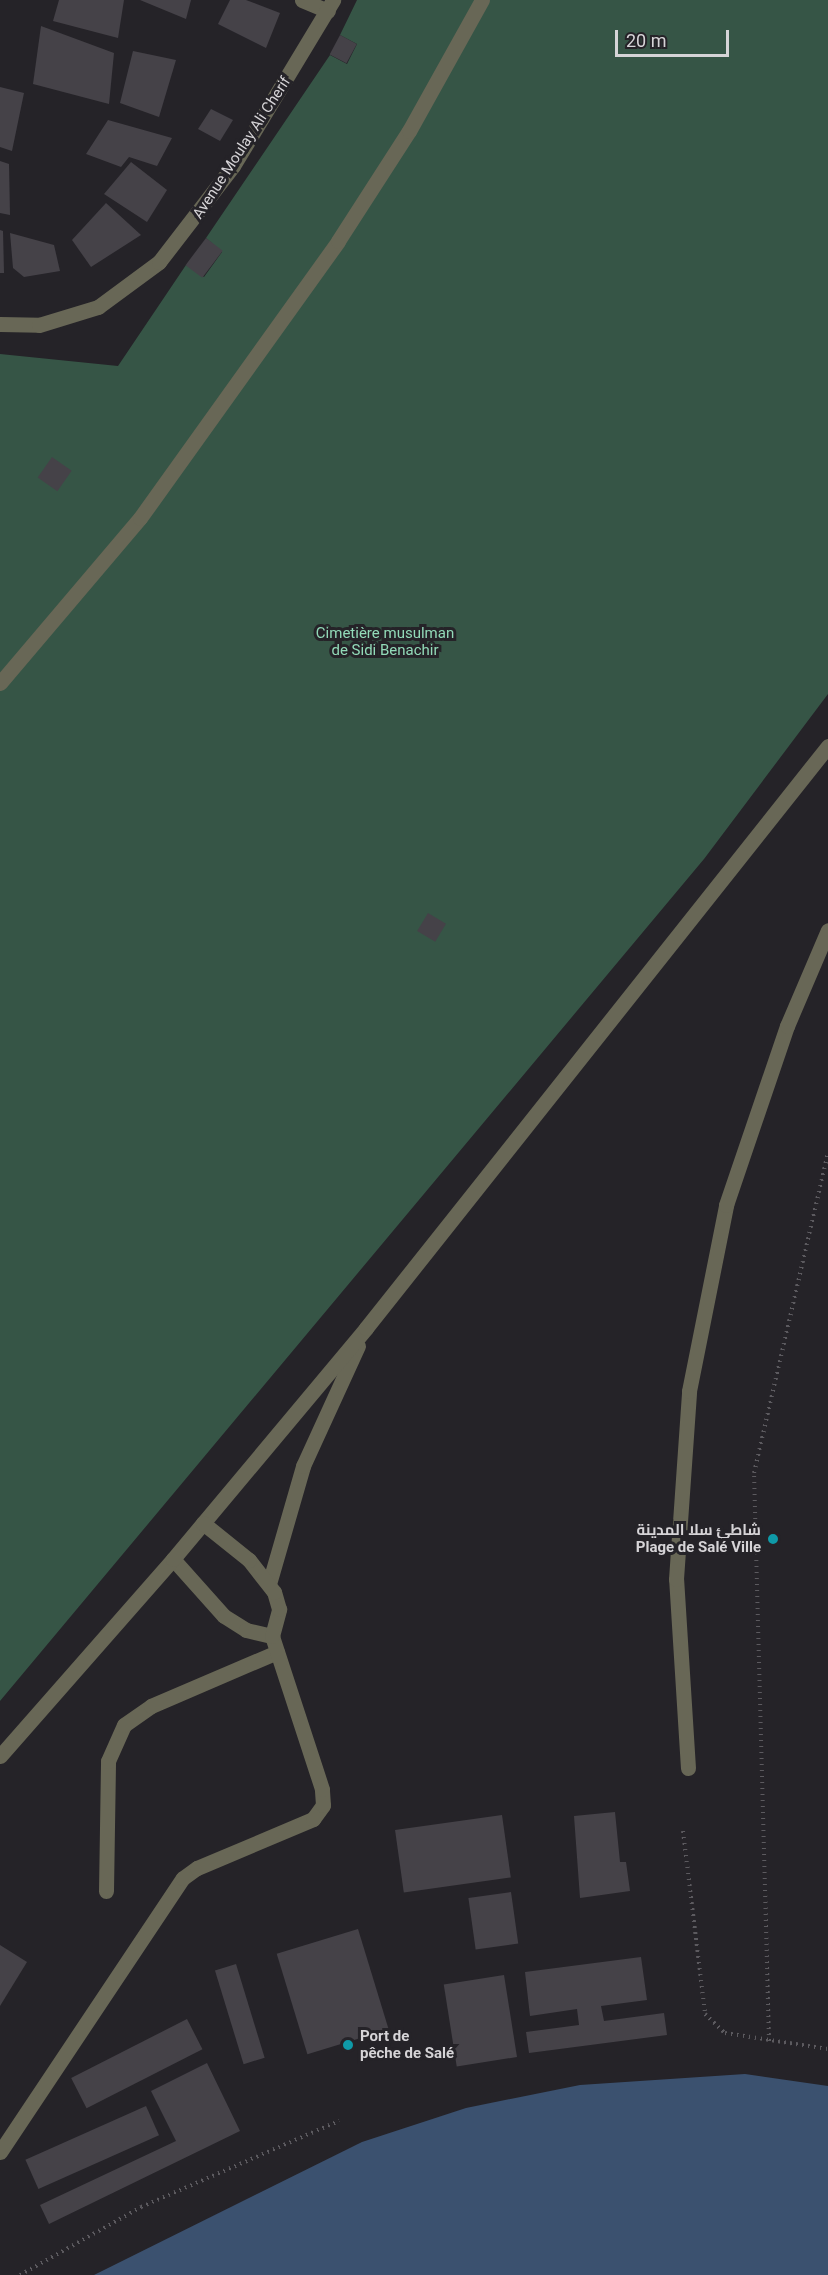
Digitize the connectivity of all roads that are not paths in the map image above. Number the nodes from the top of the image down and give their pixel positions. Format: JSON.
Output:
{"nodes":[{"id":1,"x":302,"y":0,"type":"edge"},
{"id":2,"x":482,"y":0,"type":"edge"},
{"id":3,"x":330,"y":5,"type":"edge"},
{"id":4,"x":0,"y":324,"type":"edge"},
{"id":5,"x":0,"y":683,"type":"edge"},
{"id":6,"x":828,"y":746,"type":"edge"},
{"id":7,"x":828,"y":930,"type":"edge"},
{"id":8,"x":366,"y":1328,"type":"junction"},
{"id":9,"x":202,"y":1523,"type":"junction"},
{"id":10,"x":173,"y":1559,"type":"junction"},
{"id":11,"x":269,"y":1584,"type":"junction"},
{"id":12,"x":272,"y":1636,"type":"junction"},
{"id":13,"x":277,"y":1652,"type":"junction"},
{"id":14,"x":0,"y":1756,"type":"edge"},
{"id":15,"x":688,"y":1768,"type":"dead end"},
{"id":16,"x":106,"y":1892,"type":"dead end"},
{"id":17,"x":0,"y":2152,"type":"edge"}],
"edges":[{"from":1,"to":3,"type":"street"},
{"from":2,"to":5,"type":"street"},
{"from":3,"to":4,"type":"street","name":"Avenue Moulay Ali Cherif"},
{"from":6,"to":8,"type":"street"},
{"from":7,"to":15,"type":"street"},
{"from":8,"to":9,"type":"street"},
{"from":8,"to":11,"type":"street"},
{"from":9,"to":10,"type":"street"},
{"from":9,"to":11,"type":"street"},
{"from":10,"to":12,"type":"street"},
{"from":10,"to":14,"type":"street"},
{"from":11,"to":12,"type":"street"},
{"from":12,"to":13,"type":"street"},
{"from":13,"to":16,"type":"street"},
{"from":13,"to":17,"type":"street"}]}
